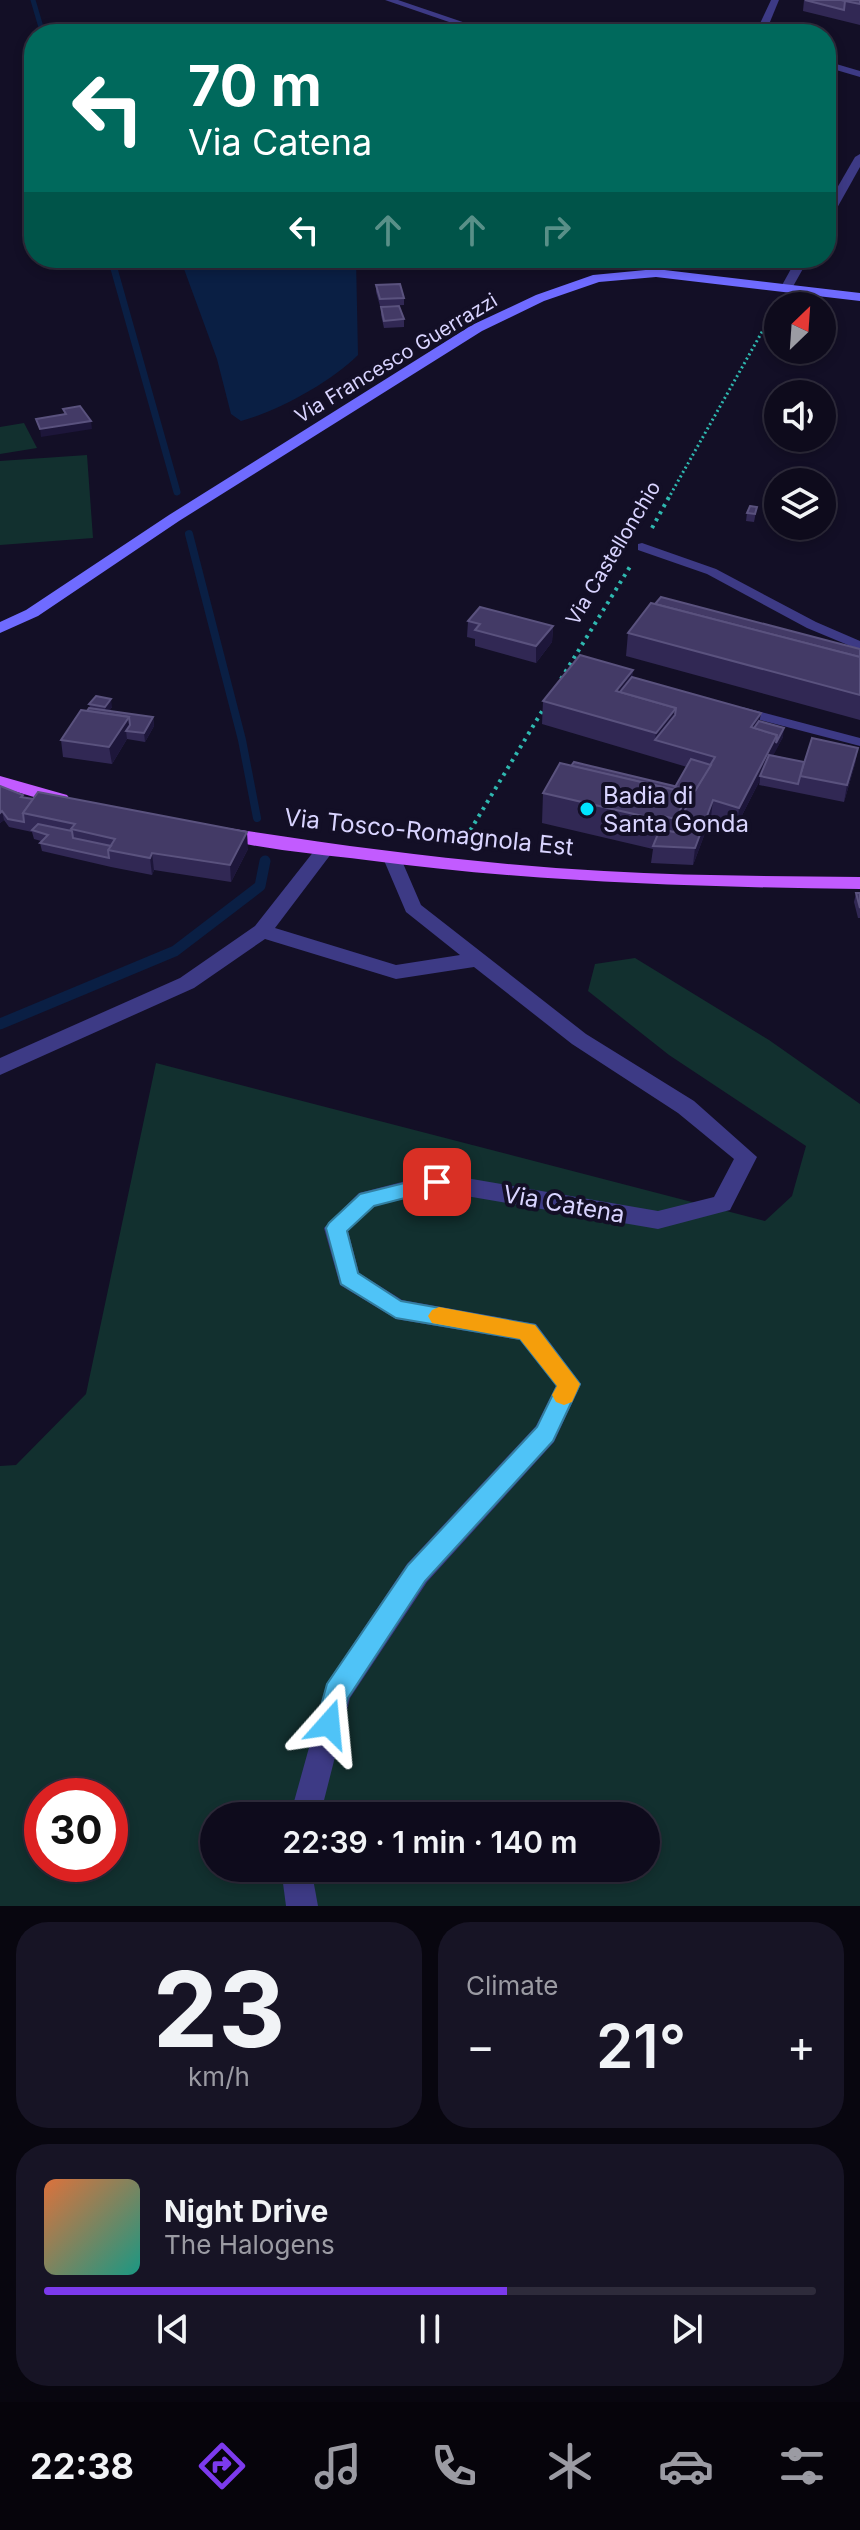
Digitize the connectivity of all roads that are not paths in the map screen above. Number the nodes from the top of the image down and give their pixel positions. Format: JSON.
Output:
{"nodes":[{"id":1,"x":389,"y":0,"type":"edge"},
{"id":2,"x":775,"y":0,"type":"edge"},
{"id":3,"x":462,"y":24,"type":"edge"},
{"id":4,"x":764,"y":24,"type":"edge"},
{"id":5,"x":836,"y":67,"type":"edge"},
{"id":6,"x":860,"y":74,"type":"edge"},
{"id":7,"x":860,"y":157,"type":"edge"},
{"id":8,"x":836,"y":199,"type":"edge"},
{"id":9,"x":797,"y":268,"type":"edge"},
{"id":10,"x":787,"y":287,"type":"junction"},
{"id":11,"x":860,"y":297,"type":"edge"},
{"id":12,"x":642,"y":547,"type":"road end"},
{"id":13,"x":0,"y":628,"type":"edge"},
{"id":14,"x":860,"y":646,"type":"edge"},
{"id":15,"x":727,"y":707,"type":"edge"},
{"id":16,"x":860,"y":742,"type":"edge"},
{"id":17,"x":0,"y":781,"type":"edge"},
{"id":18,"x":79,"y":804,"type":"edge"},
{"id":19,"x":200,"y":830,"type":"edge"},
{"id":20,"x":325,"y":850,"type":"junction"},
{"id":21,"x":392,"y":858,"type":"junction"},
{"id":22,"x":860,"y":883,"type":"edge"},
{"id":23,"x":262,"y":931,"type":"junction"},
{"id":24,"x":479,"y":959,"type":"junction"},
{"id":25,"x":0,"y":1067,"type":"edge"},
{"id":26,"x":309,"y":1802,"type":"edge"},
{"id":27,"x":298,"y":1882,"type":"edge"},
{"id":28,"x":302,"y":1906,"type":"edge"}],
"edges":[{"from":1,"to":3,"type":"street"},
{"from":2,"to":4,"type":"street"},
{"from":5,"to":6,"type":"street"},
{"from":7,"to":8,"type":"street"},
{"from":9,"to":10,"type":"street"},
{"from":10,"to":11,"type":"main road","name":"Via Francesco Guerrazzi"},
{"from":10,"to":13,"type":"main road","name":"Via Francesco Guerrazzi"},
{"from":12,"to":14,"type":"lane"},
{"from":15,"to":16,"type":"lane"},
{"from":17,"to":18,"type":"main road"},
{"from":19,"to":20,"type":"main road","name":"Via Tosco-Romagnola Est"},
{"from":20,"to":21,"type":"main road","name":"Via Tosco-Romagnola Est"},
{"from":20,"to":23,"type":"street"},
{"from":21,"to":22,"type":"main road","name":"Via Tosco-Romagnola Est"},
{"from":21,"to":24,"type":"street","name":"Via Catena"},
{"from":23,"to":24,"type":"street"},
{"from":23,"to":25,"type":"street"},
{"from":24,"to":26,"type":"street","name":"Via Catena"},
{"from":27,"to":28,"type":"street"}]}
